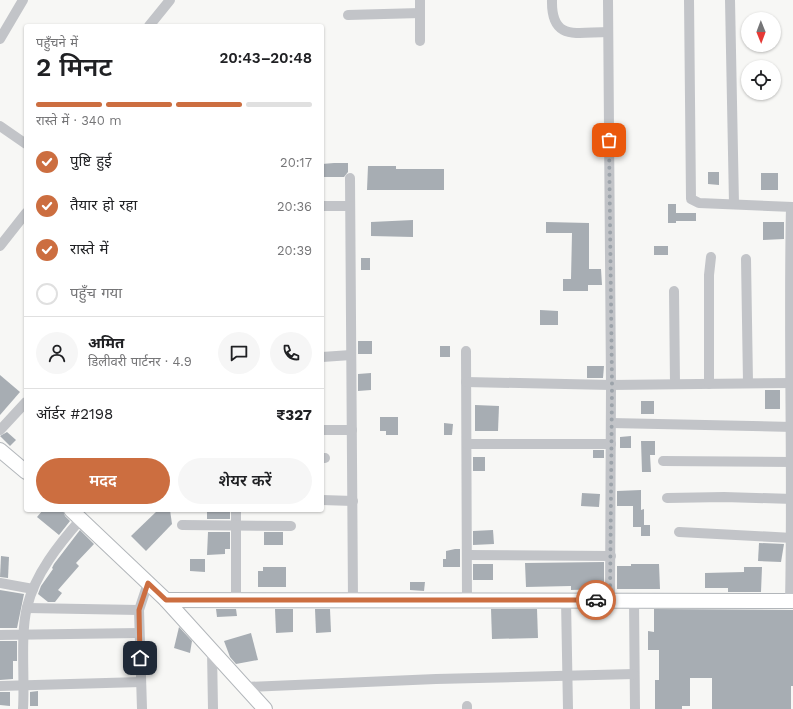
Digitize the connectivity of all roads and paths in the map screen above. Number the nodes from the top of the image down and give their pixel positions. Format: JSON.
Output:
{"nodes":[{"id":1,"x":23,"y":0,"type":"edge"},
{"id":2,"x":170,"y":0,"type":"edge"},
{"id":3,"x":420,"y":0,"type":"edge"},
{"id":4,"x":552,"y":0,"type":"edge"},
{"id":5,"x":608,"y":0,"type":"edge"},
{"id":6,"x":689,"y":0,"type":"edge"},
{"id":7,"x":730,"y":0,"type":"edge"},
{"id":8,"x":420,"y":13,"type":"junction"},
{"id":9,"x":348,"y":15,"type":"dead end"},
{"id":10,"x":151,"y":24,"type":"edge"},
{"id":11,"x":608,"y":32,"type":"junction"},
{"id":12,"x":0,"y":39,"type":"edge"},
{"id":13,"x":420,"y":41,"type":"dead end"},
{"id":14,"x":0,"y":126,"type":"edge"},
{"id":15,"x":24,"y":143,"type":"edge"},
{"id":16,"x":350,"y":178,"type":"dead end"},
{"id":17,"x":734,"y":204,"type":"junction"},
{"id":18,"x":324,"y":206,"type":"edge"},
{"id":19,"x":350,"y":206,"type":"junction"},
{"id":20,"x":792,"y":207,"type":"edge"},
{"id":21,"x":24,"y":216,"type":"edge"},
{"id":22,"x":0,"y":246,"type":"edge"},
{"id":23,"x":711,"y":257,"type":"dead end"},
{"id":24,"x":746,"y":259,"type":"dead end"},
{"id":25,"x":792,"y":276,"type":"edge"},
{"id":26,"x":674,"y":291,"type":"dead end"},
{"id":27,"x":792,"y":306,"type":"edge"},
{"id":28,"x":466,"y":351,"type":"dead end"},
{"id":29,"x":791,"y":354,"type":"edge"},
{"id":30,"x":351,"y":356,"type":"junction"},
{"id":31,"x":324,"y":357,"type":"edge"},
{"id":32,"x":466,"y":382,"type":"junction"},
{"id":33,"x":792,"y":382,"type":"edge"},
{"id":34,"x":748,"y":383,"type":"junction"},
{"id":35,"x":675,"y":384,"type":"junction"},
{"id":36,"x":709,"y":384,"type":"junction"},
{"id":37,"x":612,"y":385,"type":"junction"},
{"id":38,"x":24,"y":404,"type":"edge"},
{"id":39,"x":611,"y":423,"type":"junction"},
{"id":40,"x":793,"y":427,"type":"edge"},
{"id":41,"x":0,"y":430,"type":"edge"},
{"id":42,"x":324,"y":430,"type":"edge"},
{"id":43,"x":352,"y":430,"type":"junction"},
{"id":44,"x":467,"y":444,"type":"junction"},
{"id":45,"x":611,"y":444,"type":"junction"},
{"id":46,"x":0,"y":450,"type":"edge"},
{"id":47,"x":663,"y":461,"type":"dead end"},
{"id":48,"x":793,"y":462,"type":"edge"},
{"id":49,"x":24,"y":470,"type":"edge"},
{"id":50,"x":667,"y":498,"type":"dead end"},
{"id":51,"x":793,"y":499,"type":"edge"},
{"id":52,"x":324,"y":500,"type":"edge"},
{"id":53,"x":353,"y":501,"type":"junction"},
{"id":54,"x":236,"y":512,"type":"edge"},
{"id":55,"x":76,"y":514,"type":"edge"},
{"id":56,"x":182,"y":525,"type":"dead end"},
{"id":57,"x":235,"y":526,"type":"junction"},
{"id":58,"x":292,"y":526,"type":"dead end"},
{"id":59,"x":680,"y":532,"type":"dead end"},
{"id":60,"x":793,"y":538,"type":"edge"},
{"id":61,"x":467,"y":555,"type":"junction"},
{"id":62,"x":611,"y":556,"type":"junction"},
{"id":63,"x":0,"y":582,"type":"edge"},
{"id":64,"x":148,"y":583,"type":"junction"},
{"id":65,"x":33,"y":589,"type":"junction"},
{"id":66,"x":166,"y":600,"type":"junction"},
{"id":67,"x":236,"y":600,"type":"junction"},
{"id":68,"x":566,"y":600,"type":"junction"},
{"id":69,"x":610,"y":600,"type":"junction"},
{"id":70,"x":353,"y":601,"type":"junction"},
{"id":71,"x":467,"y":601,"type":"junction"},
{"id":72,"x":634,"y":601,"type":"junction"},
{"id":73,"x":792,"y":601,"type":"edge"},
{"id":74,"x":27,"y":608,"type":"junction"},
{"id":75,"x":139,"y":610,"type":"junction"},
{"id":76,"x":140,"y":634,"type":"junction"},
{"id":77,"x":0,"y":635,"type":"edge"},
{"id":78,"x":24,"y":636,"type":"junction"},
{"id":79,"x":212,"y":650,"type":"junction"},
{"id":80,"x":634,"y":674,"type":"junction"},
{"id":81,"x":567,"y":677,"type":"junction"},
{"id":82,"x":141,"y":682,"type":"junction"},
{"id":83,"x":0,"y":686,"type":"edge"},
{"id":84,"x":24,"y":686,"type":"junction"},
{"id":85,"x":246,"y":687,"type":"junction"},
{"id":86,"x":23,"y":709,"type":"edge"},
{"id":87,"x":142,"y":709,"type":"edge"},
{"id":88,"x":213,"y":709,"type":"edge"},
{"id":89,"x":265,"y":709,"type":"edge"},
{"id":90,"x":568,"y":709,"type":"edge"},
{"id":91,"x":635,"y":709,"type":"edge"}],
"edges":[{"from":1,"to":12,"type":"street"},
{"from":2,"to":10,"type":"street"},
{"from":3,"to":8,"type":"street"},
{"from":4,"to":11,"type":"street"},
{"from":5,"to":11,"type":"street"},
{"from":6,"to":17,"type":"street"},
{"from":7,"to":17,"type":"street"},
{"from":8,"to":9,"type":"street"},
{"from":8,"to":13,"type":"street"},
{"from":11,"to":37,"type":"street"},
{"from":14,"to":15,"type":"street"},
{"from":16,"to":19,"type":"street"},
{"from":17,"to":20,"type":"street"},
{"from":18,"to":19,"type":"street"},
{"from":19,"to":30,"type":"street"},
{"from":20,"to":25,"type":"street"},
{"from":21,"to":22,"type":"street"},
{"from":23,"to":36,"type":"street"},
{"from":24,"to":34,"type":"street"},
{"from":25,"to":27,"type":"street"},
{"from":26,"to":35,"type":"street"},
{"from":27,"to":29,"type":"street"},
{"from":28,"to":32,"type":"street"},
{"from":29,"to":33,"type":"street"},
{"from":30,"to":31,"type":"street"},
{"from":30,"to":43,"type":"street"},
{"from":32,"to":37,"type":"street"},
{"from":32,"to":44,"type":"street"},
{"from":33,"to":34,"type":"street"},
{"from":33,"to":40,"type":"street"},
{"from":34,"to":36,"type":"street"},
{"from":35,"to":36,"type":"street"},
{"from":35,"to":37,"type":"street"},
{"from":37,"to":39,"type":"street"},
{"from":38,"to":41,"type":"street"},
{"from":39,"to":40,"type":"street"},
{"from":39,"to":45,"type":"street"},
{"from":40,"to":48,"type":"street"},
{"from":42,"to":43,"type":"street"},
{"from":43,"to":53,"type":"street"},
{"from":44,"to":45,"type":"street"},
{"from":44,"to":61,"type":"street"},
{"from":45,"to":62,"type":"street"},
{"from":46,"to":49,"type":"street"},
{"from":47,"to":48,"type":"street"},
{"from":48,"to":51,"type":"street"},
{"from":50,"to":51,"type":"street"},
{"from":51,"to":60,"type":"street"},
{"from":52,"to":53,"type":"street"},
{"from":53,"to":70,"type":"street"},
{"from":54,"to":57,"type":"street"},
{"from":55,"to":64,"type":"street"},
{"from":55,"to":65,"type":"street"},
{"from":56,"to":57,"type":"street"},
{"from":57,"to":58,"type":"street"},
{"from":57,"to":67,"type":"street"},
{"from":59,"to":60,"type":"street"},
{"from":60,"to":73,"type":"street"},
{"from":61,"to":62,"type":"street"},
{"from":61,"to":71,"type":"street"},
{"from":62,"to":69,"type":"street"},
{"from":63,"to":65,"type":"street"},
{"from":64,"to":66,"type":"street"},
{"from":64,"to":75,"type":"street"},
{"from":65,"to":74,"type":"street"},
{"from":66,"to":67,"type":"street"},
{"from":66,"to":79,"type":"street"},
{"from":67,"to":70,"type":"street"},
{"from":68,"to":69,"type":"street"},
{"from":68,"to":71,"type":"street"},
{"from":68,"to":81,"type":"street"},
{"from":69,"to":72,"type":"street"},
{"from":70,"to":71,"type":"street"},
{"from":72,"to":73,"type":"street"},
{"from":72,"to":80,"type":"street"},
{"from":74,"to":75,"type":"street"},
{"from":74,"to":78,"type":"street"},
{"from":75,"to":76,"type":"street"},
{"from":76,"to":78,"type":"street"},
{"from":76,"to":82,"type":"street"},
{"from":77,"to":78,"type":"street"},
{"from":78,"to":84,"type":"street"},
{"from":79,"to":85,"type":"street"},
{"from":79,"to":88,"type":"street"},
{"from":80,"to":81,"type":"street"},
{"from":80,"to":91,"type":"street"},
{"from":81,"to":85,"type":"street"},
{"from":81,"to":90,"type":"street"},
{"from":82,"to":84,"type":"street"},
{"from":82,"to":87,"type":"street"},
{"from":83,"to":84,"type":"street"},
{"from":84,"to":86,"type":"street"},
{"from":85,"to":89,"type":"street"}]}
